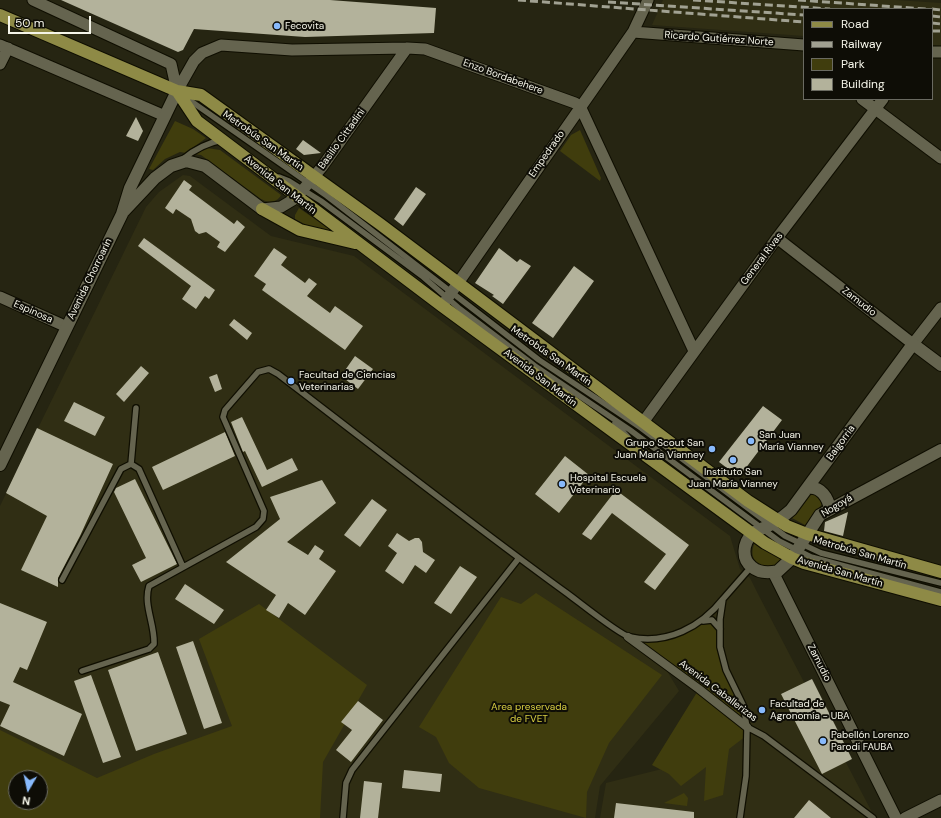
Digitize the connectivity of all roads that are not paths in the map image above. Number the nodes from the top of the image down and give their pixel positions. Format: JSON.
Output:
{"nodes":[{"id":1,"x":33,"y":0,"type":"edge"},
{"id":2,"x":648,"y":0,"type":"edge"},
{"id":3,"x":0,"y":15,"type":"edge"},
{"id":4,"x":633,"y":32,"type":"junction"},
{"id":5,"x":803,"y":45,"type":"edge"},
{"id":6,"x":4,"y":47,"type":"edge"},
{"id":7,"x":407,"y":48,"type":"junction"},
{"id":8,"x":0,"y":64,"type":"edge"},
{"id":9,"x":178,"y":91,"type":"junction"},
{"id":10,"x":863,"y":100,"type":"edge"},
{"id":11,"x":882,"y":100,"type":"edge"},
{"id":12,"x":580,"y":106,"type":"junction"},
{"id":13,"x":875,"y":110,"type":"junction"},
{"id":14,"x":165,"y":116,"type":"junction"},
{"id":15,"x":222,"y":140,"type":"junction"},
{"id":16,"x":941,"y":158,"type":"edge"},
{"id":17,"x":180,"y":162,"type":"junction"},
{"id":18,"x":305,"y":187,"type":"junction"},
{"id":19,"x":262,"y":209,"type":"junction"},
{"id":20,"x":122,"y":214,"type":"junction"},
{"id":21,"x":777,"y":238,"type":"junction"},
{"id":22,"x":360,"y":244,"type":"junction"},
{"id":23,"x":449,"y":295,"type":"junction"},
{"id":24,"x":0,"y":297,"type":"edge"},
{"id":25,"x":941,"y":308,"type":"edge"},
{"id":26,"x":67,"y":327,"type":"junction"},
{"id":27,"x":913,"y":344,"type":"junction"},
{"id":28,"x":694,"y":351,"type":"junction"},
{"id":29,"x":941,"y":365,"type":"edge"},
{"id":30,"x":136,"y":408,"type":"dead end"},
{"id":31,"x":606,"y":414,"type":"junction"},
{"id":32,"x":644,"y":421,"type":"junction"},
{"id":33,"x":941,"y":450,"type":"edge"},
{"id":34,"x":652,"y":461,"type":"junction"},
{"id":35,"x":131,"y":464,"type":"junction"},
{"id":36,"x":0,"y":465,"type":"edge"},
{"id":37,"x":808,"y":488,"type":"junction"},
{"id":38,"x":830,"y":509,"type":"junction"},
{"id":39,"x":766,"y":527,"type":"junction"},
{"id":40,"x":807,"y":534,"type":"junction"},
{"id":41,"x":797,"y":551,"type":"junction"},
{"id":42,"x":519,"y":558,"type":"junction"},
{"id":43,"x":183,"y":567,"type":"junction"},
{"id":44,"x":748,"y":571,"type":"junction"},
{"id":45,"x":773,"y":572,"type":"junction"},
{"id":46,"x":941,"y":572,"type":"edge"},
{"id":47,"x":62,"y":580,"type":"dead end"},
{"id":48,"x":941,"y":583,"type":"edge"},
{"id":49,"x":941,"y":592,"type":"edge"},
{"id":50,"x":723,"y":599,"type":"junction"},
{"id":51,"x":941,"y":600,"type":"edge"},
{"id":52,"x":702,"y":621,"type":"junction"},
{"id":53,"x":720,"y":629,"type":"junction"},
{"id":54,"x":628,"y":637,"type":"junction"},
{"id":55,"x":82,"y":671,"type":"dead end"},
{"id":56,"x":747,"y":727,"type":"junction"},
{"id":57,"x":941,"y":800,"type":"edge"},
{"id":58,"x":343,"y":818,"type":"edge"},
{"id":59,"x":740,"y":818,"type":"edge"},
{"id":60,"x":873,"y":818,"type":"edge"},
{"id":61,"x":896,"y":818,"type":"edge"},
{"id":62,"x":905,"y":818,"type":"edge"}],
"edges":[{"from":1,"to":9,"type":"street","name":"Avenida San Martín"},
{"from":2,"to":4,"type":"street","name":"Empedrado"},
{"from":3,"to":9,"type":"main road","name":"Avenida San Martín"},
{"from":4,"to":5,"type":"street","name":"Ricardo Gutiérrez Norte"},
{"from":4,"to":12,"type":"street","name":"Empedrado"},
{"from":6,"to":8,"type":"street"},
{"from":6,"to":14,"type":"street"},
{"from":7,"to":9,"type":"street","name":"Enzo Bordabehere"},
{"from":7,"to":12,"type":"street","name":"Enzo Bordabehere"},
{"from":7,"to":18,"type":"street","name":"Basilio Cittadini"},
{"from":9,"to":14,"type":"main road","name":"Avenida Chorroarín"},
{"from":9,"to":15,"type":"main road","name":"Avenida San Martín"},
{"from":9,"to":18,"type":"main road","name":"Avenida San Martín"},
{"from":10,"to":13,"type":"street"},
{"from":11,"to":13,"type":"street","name":"General Rivas"},
{"from":12,"to":23,"type":"street","name":"Empedrado"},
{"from":12,"to":28,"type":"street"},
{"from":13,"to":16,"type":"street"},
{"from":13,"to":21,"type":"street","name":"General Rivas"},
{"from":14,"to":20,"type":"main road","name":"Avenida Chorroarín"},
{"from":15,"to":17,"type":"lane"},
{"from":15,"to":18,"type":"main road","name":"Avenida San Martín"},
{"from":17,"to":19,"type":"main road"},
{"from":17,"to":20,"type":"main road"},
{"from":18,"to":19,"type":"street","name":"Basilio Cittadini"},
{"from":18,"to":22,"type":"main road","name":"Avenida San Martín"},
{"from":18,"to":23,"type":"main road","name":"Avenida San Martín"},
{"from":18,"to":23,"type":"lane","name":"Metrobús San Martín"},
{"from":19,"to":22,"type":"main road"},
{"from":20,"to":26,"type":"main road","name":"Avenida Chorroarín"},
{"from":21,"to":27,"type":"street","name":"Zamudio"},
{"from":21,"to":28,"type":"street","name":"General Rivas"},
{"from":22,"to":23,"type":"main road","name":"Avenida San Martín"},
{"from":23,"to":31,"type":"lane","name":"Metrobús San Martín"},
{"from":23,"to":32,"type":"main road","name":"Avenida San Martín"},
{"from":23,"to":34,"type":"main road","name":"Avenida San Martín"},
{"from":23,"to":39,"type":"lane","name":"Metrobús San Martín"},
{"from":24,"to":26,"type":"street","name":"Espinosa"},
{"from":25,"to":27,"type":"street","name":"Baigorria"},
{"from":26,"to":36,"type":"main road","name":"Avenida Chorroarín"},
{"from":27,"to":29,"type":"main road","name":"Zamudio"},
{"from":27,"to":37,"type":"main road","name":"Baigorria"},
{"from":28,"to":32,"type":"street","name":"General Rivas"},
{"from":30,"to":35,"type":"lane"},
{"from":31,"to":34,"type":"lane","name":"Metrobús San Martín"},
{"from":31,"to":39,"type":"lane","name":"Metrobús San Martín"},
{"from":32,"to":39,"type":"main road","name":"Avenida San Martín"},
{"from":33,"to":38,"type":"main road","name":"Nogoyá"},
{"from":34,"to":39,"type":"main road","name":"Avenida San Martín"},
{"from":35,"to":43,"type":"lane"},
{"from":35,"to":47,"type":"lane"},
{"from":37,"to":38,"type":"main road"},
{"from":37,"to":39,"type":"main road","name":"Baigorria"},
{"from":38,"to":40,"type":"main road","name":"Nogoyá"},
{"from":39,"to":40,"type":"main road","name":"Avenida San Martín"},
{"from":39,"to":41,"type":"lane","name":"Metrobús San Martín"},
{"from":39,"to":41,"type":"main road","name":"Avenida San Martín"},
{"from":39,"to":44,"type":"main road","name":"Baigorria"},
{"from":40,"to":41,"type":"main road","name":"Nogoyá"},
{"from":40,"to":46,"type":"main road","name":"Avenida San Martín"},
{"from":41,"to":45,"type":"main road","name":"Nogoyá"},
{"from":41,"to":48,"type":"lane","name":"Metrobús San Martín"},
{"from":41,"to":49,"type":"lane","name":"Metrobús San Martín"},
{"from":41,"to":51,"type":"main road","name":"Avenida San Martín"},
{"from":42,"to":43,"type":"lane"},
{"from":42,"to":54,"type":"lane"},
{"from":42,"to":58,"type":"lane"},
{"from":43,"to":55,"type":"lane"},
{"from":44,"to":45,"type":"main road"},
{"from":44,"to":50,"type":"lane"},
{"from":45,"to":61,"type":"street","name":"Zamudio"},
{"from":50,"to":52,"type":"lane"},
{"from":50,"to":53,"type":"lane"},
{"from":52,"to":53,"type":"lane"},
{"from":52,"to":54,"type":"lane"},
{"from":53,"to":56,"type":"lane"},
{"from":54,"to":56,"type":"street","name":"Avenida Caballerizas"},
{"from":56,"to":59,"type":"lane"},
{"from":56,"to":60,"type":"lane","name":"Avenida Caballerizas"},
{"from":57,"to":62,"type":"street"}]}
